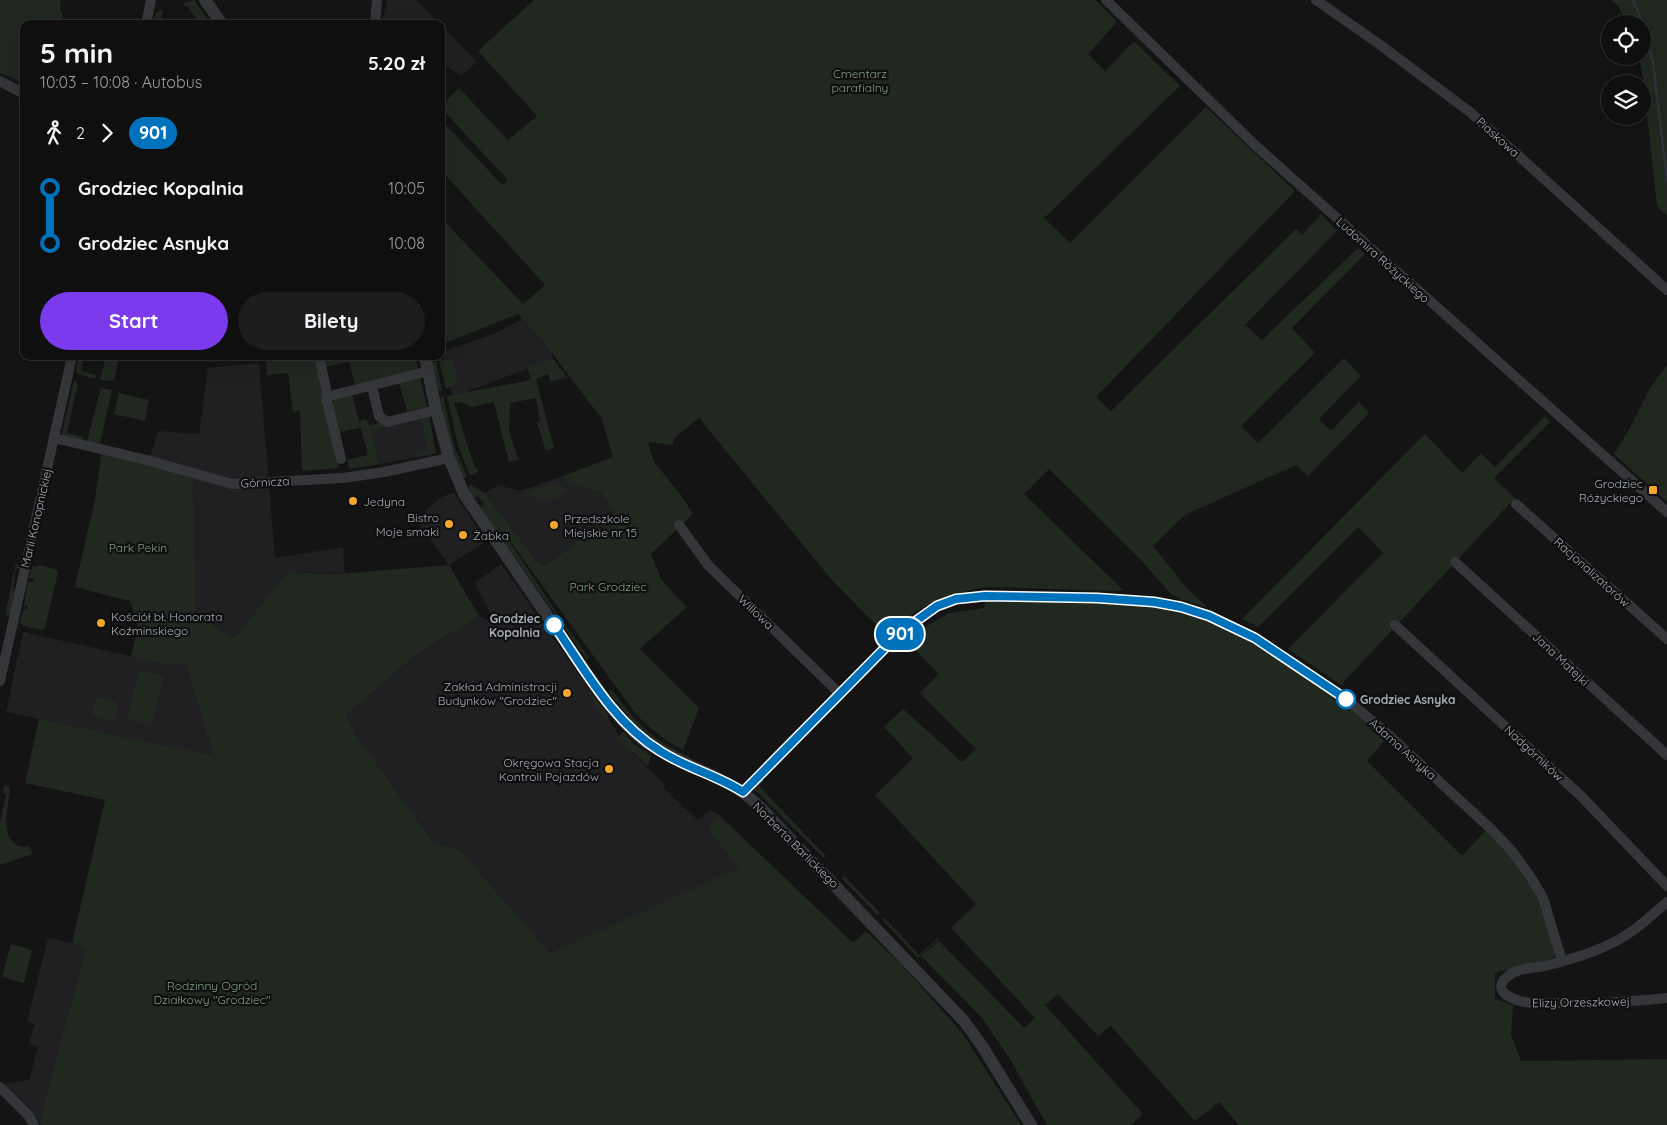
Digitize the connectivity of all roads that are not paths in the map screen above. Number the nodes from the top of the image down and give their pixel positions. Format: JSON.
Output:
{"nodes":[{"id":1,"x":151,"y":0,"type":"edge"},
{"id":2,"x":205,"y":0,"type":"edge"},
{"id":3,"x":377,"y":0,"type":"edge"},
{"id":4,"x":1106,"y":0,"type":"edge"},
{"id":5,"x":1316,"y":0,"type":"edge"},
{"id":6,"x":147,"y":20,"type":"edge"},
{"id":7,"x":219,"y":20,"type":"edge"},
{"id":8,"x":375,"y":20,"type":"edge"},
{"id":9,"x":0,"y":81,"type":"edge"},
{"id":10,"x":20,"y":92,"type":"edge"},
{"id":11,"x":1667,"y":290,"type":"edge"},
{"id":12,"x":71,"y":360,"type":"edge"},
{"id":13,"x":426,"y":360,"type":"edge"},
{"id":14,"x":320,"y":361,"type":"dead end"},
{"id":15,"x":429,"y":371,"type":"junction"},
{"id":16,"x":372,"y":386,"type":"junction"},
{"id":17,"x":328,"y":397,"type":"junction"},
{"id":18,"x":436,"y":410,"type":"junction"},
{"id":19,"x":54,"y":438,"type":"junction"},
{"id":20,"x":449,"y":458,"type":"junction"},
{"id":21,"x":341,"y":459,"type":"dead end"},
{"id":22,"x":1516,"y":504,"type":"dead end"},
{"id":23,"x":1667,"y":512,"type":"edge"},
{"id":24,"x":680,"y":525,"type":"dead end"},
{"id":25,"x":1455,"y":562,"type":"dead end"},
{"id":26,"x":1395,"y":625,"type":"dead end"},
{"id":27,"x":1667,"y":640,"type":"edge"},
{"id":28,"x":0,"y":680,"type":"edge"},
{"id":29,"x":839,"y":693,"type":"junction"},
{"id":30,"x":1667,"y":755,"type":"edge"},
{"id":31,"x":743,"y":792,"type":"junction"},
{"id":32,"x":1667,"y":886,"type":"edge"},
{"id":33,"x":1667,"y":902,"type":"edge"},
{"id":34,"x":1562,"y":961,"type":"junction"},
{"id":35,"x":1667,"y":998,"type":"edge"},
{"id":36,"x":0,"y":1087,"type":"edge"},
{"id":37,"x":34,"y":1125,"type":"edge"},
{"id":38,"x":1031,"y":1125,"type":"edge"}],
"edges":[{"from":1,"to":6,"type":"street"},
{"from":2,"to":7,"type":"street"},
{"from":3,"to":8,"type":"street"},
{"from":4,"to":23,"type":"street","name":"Ludomira Różyckiego"},
{"from":5,"to":11,"type":"street","name":"Piaskowa"},
{"from":9,"to":10,"type":"street"},
{"from":12,"to":19,"type":"street","name":"Marii Konopnickiej"},
{"from":13,"to":15,"type":"street","name":"Norberta Barlickiego"},
{"from":14,"to":17,"type":"street"},
{"from":15,"to":16,"type":"street"},
{"from":15,"to":18,"type":"street","name":"Norberta Barlickiego"},
{"from":16,"to":17,"type":"street"},
{"from":16,"to":18,"type":"street"},
{"from":17,"to":21,"type":"street"},
{"from":18,"to":20,"type":"street","name":"Norberta Barlickiego"},
{"from":19,"to":20,"type":"street","name":"Górnicza"},
{"from":19,"to":28,"type":"street","name":"Marii Konopnickiej"},
{"from":20,"to":31,"type":"street","name":"Norberta Barlickiego"},
{"from":22,"to":27,"type":"street","name":"Racjonalizatorów"},
{"from":24,"to":29,"type":"street","name":"Willowa"},
{"from":25,"to":30,"type":"street","name":"Jana Matejki"},
{"from":26,"to":32,"type":"street","name":"Nadgórników"},
{"from":29,"to":31,"type":"street","name":"Adama Asnyka"},
{"from":29,"to":34,"type":"street","name":"Adama Asnyka"},
{"from":31,"to":38,"type":"street","name":"Norberta Barlickiego"},
{"from":33,"to":34,"type":"street"},
{"from":34,"to":35,"type":"street","name":"Elizy Orzeszkowej"},
{"from":36,"to":37,"type":"street"}]}
